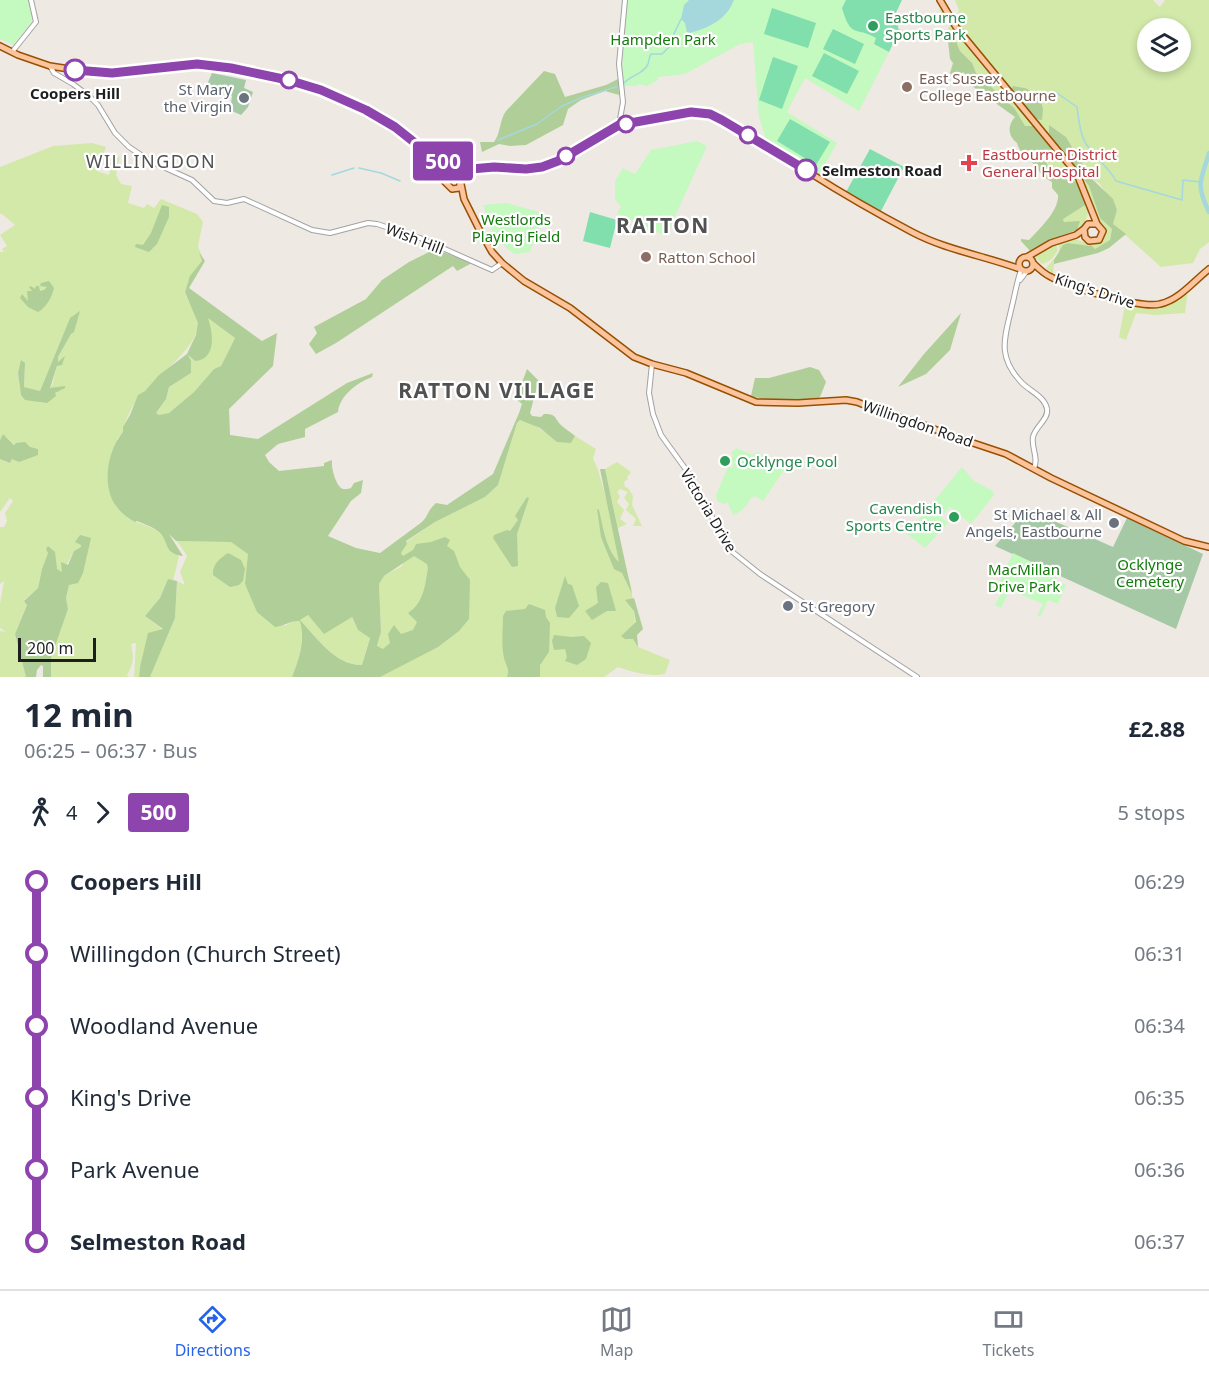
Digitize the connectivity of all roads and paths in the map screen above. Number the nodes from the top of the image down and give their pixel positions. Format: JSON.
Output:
{"nodes":[{"id":1,"x":32,"y":0,"type":"edge"},
{"id":2,"x":626,"y":0,"type":"edge"},
{"id":3,"x":940,"y":0,"type":"edge"},
{"id":4,"x":0,"y":46,"type":"edge"},
{"id":5,"x":12,"y":52,"type":"junction"},
{"id":6,"x":50,"y":66,"type":"junction"},
{"id":7,"x":231,"y":68,"type":"junction"},
{"id":8,"x":321,"y":90,"type":"junction"},
{"id":9,"x":619,"y":125,"type":"junction"},
{"id":10,"x":429,"y":154,"type":"junction"},
{"id":11,"x":446,"y":162,"type":"junction"},
{"id":12,"x":456,"y":167,"type":"junction"},
{"id":13,"x":471,"y":169,"type":"junction"},
{"id":14,"x":440,"y":170,"type":"junction"},
{"id":15,"x":461,"y":181,"type":"junction"},
{"id":16,"x":454,"y":189,"type":"junction"},
{"id":17,"x":464,"y":199,"type":"junction"},
{"id":18,"x":1091,"y":209,"type":"junction"},
{"id":19,"x":1097,"y":224,"type":"junction"},
{"id":20,"x":1085,"y":228,"type":"junction"},
{"id":21,"x":1068,"y":237,"type":"junction"},
{"id":22,"x":1086,"y":240,"type":"junction"},
{"id":23,"x":1020,"y":260,"type":"junction"},
{"id":24,"x":1031,"y":261,"type":"junction"},
{"id":25,"x":502,"y":263,"type":"junction"},
{"id":26,"x":1007,"y":264,"type":"junction"},
{"id":27,"x":1209,"y":269,"type":"edge"},
{"id":28,"x":1024,"y":270,"type":"junction"},
{"id":29,"x":1042,"y":272,"type":"junction"},
{"id":30,"x":651,"y":364,"type":"junction"},
{"id":31,"x":1034,"y":468,"type":"junction"},
{"id":32,"x":1209,"y":547,"type":"edge"},
{"id":33,"x":917,"y":677,"type":"edge"}],
"edges":[{"from":1,"to":5,"type":"street"},
{"from":2,"to":9,"type":"street"},
{"from":3,"to":18,"type":"main road"},
{"from":4,"to":5,"type":"main road"},
{"from":5,"to":6,"type":"main road"},
{"from":6,"to":7,"type":"main road"},
{"from":6,"to":25,"type":"street","name":"Wish Hill"},
{"from":7,"to":8,"type":"main road"},
{"from":7,"to":8,"type":"main road"},
{"from":8,"to":10,"type":"main road"},
{"from":9,"to":13,"type":"main road"},
{"from":9,"to":26,"type":"main road"},
{"from":10,"to":11,"type":"main road"},
{"from":10,"to":14,"type":"main road"},
{"from":11,"to":12,"type":"main road"},
{"from":11,"to":14,"type":"main road"},
{"from":12,"to":13,"type":"main road"},
{"from":12,"to":15,"type":"main road","name":"Willingdon Road"},
{"from":13,"to":15,"type":"main road"},
{"from":14,"to":16,"type":"main road","name":"Willingdon Road"},
{"from":15,"to":16,"type":"main road"},
{"from":15,"to":17,"type":"main road","name":"Willingdon Road"},
{"from":16,"to":17,"type":"main road","name":"Willingdon Road"},
{"from":17,"to":25,"type":"main road","name":"Willingdon Road"},
{"from":18,"to":19,"type":"main road"},
{"from":18,"to":20,"type":"main road"},
{"from":19,"to":20,"type":"main road"},
{"from":19,"to":22,"type":"main road"},
{"from":20,"to":21,"type":"main road"},
{"from":20,"to":22,"type":"main road"},
{"from":21,"to":22,"type":"main road"},
{"from":21,"to":24,"type":"main road"},
{"from":23,"to":24,"type":"main road"},
{"from":23,"to":26,"type":"main road"},
{"from":23,"to":28,"type":"main road"},
{"from":24,"to":28,"type":"main road"},
{"from":24,"to":29,"type":"main road","name":"King's Drive"},
{"from":25,"to":30,"type":"main road","name":"Willingdon Road"},
{"from":26,"to":28,"type":"main road","name":"King's Drive"},
{"from":27,"to":29,"type":"main road","name":"King's Drive"},
{"from":28,"to":29,"type":"main road","name":"King's Drive"},
{"from":28,"to":31,"type":"street"},
{"from":30,"to":31,"type":"main road","name":"Willingdon Road"},
{"from":30,"to":33,"type":"street","name":"Victoria Drive"},
{"from":31,"to":32,"type":"main road","name":"Willingdon Road"}]}
